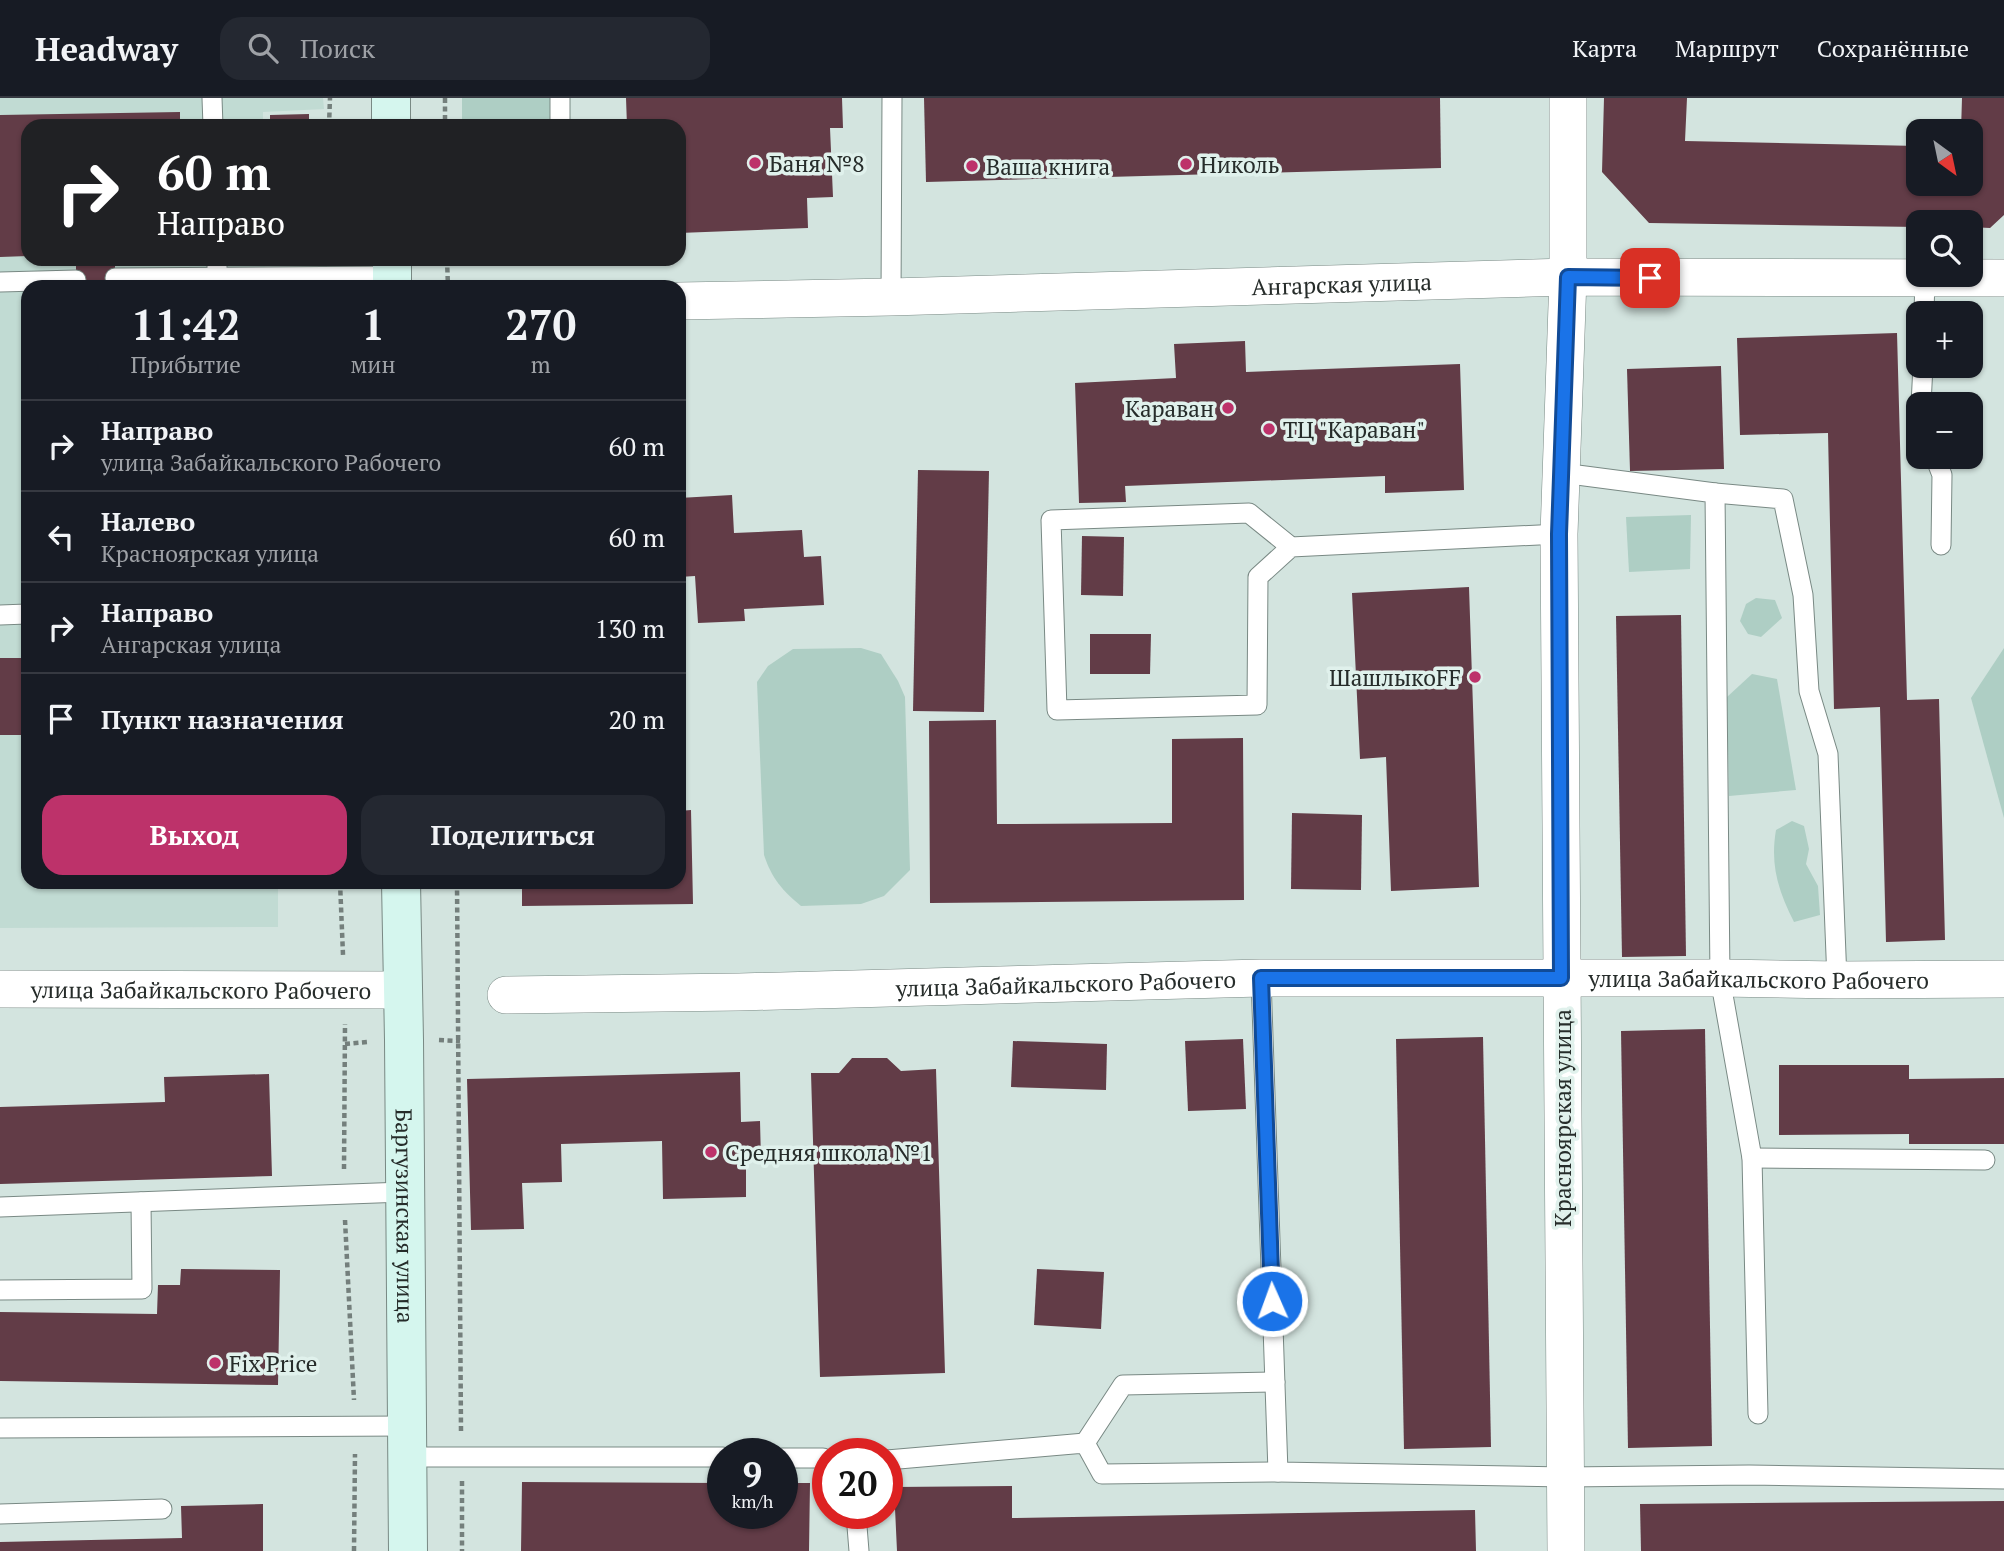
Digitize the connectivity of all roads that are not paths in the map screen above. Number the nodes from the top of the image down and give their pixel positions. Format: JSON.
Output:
{"nodes":[{"id":1,"x":212,"y":98,"type":"edge"},
{"id":2,"x":391,"y":98,"type":"edge"},
{"id":3,"x":560,"y":98,"type":"edge"},
{"id":4,"x":892,"y":98,"type":"edge"},
{"id":5,"x":1568,"y":98,"type":"edge"},
{"id":6,"x":213,"y":119,"type":"edge"},
{"id":7,"x":391,"y":119,"type":"edge"},
{"id":8,"x":560,"y":119,"type":"edge"},
{"id":9,"x":217,"y":269,"type":"edge"},
{"id":10,"x":392,"y":274,"type":"edge"},
{"id":11,"x":1568,"y":277,"type":"junction"},
{"id":12,"x":115,"y":278,"type":"dead end"},
{"id":13,"x":2004,"y":278,"type":"edge"},
{"id":14,"x":21,"y":281,"type":"edge"},
{"id":15,"x":0,"y":282,"type":"edge"},
{"id":16,"x":1925,"y":296,"type":"edge"},
{"id":17,"x":891,"y":298,"type":"junction"},
{"id":18,"x":686,"y":301,"type":"edge"},
{"id":19,"x":1939,"y":469,"type":"edge"},
{"id":20,"x":1562,"y":473,"type":"junction"},
{"id":21,"x":1715,"y":493,"type":"junction"},
{"id":22,"x":1559,"y":534,"type":"junction"},
{"id":23,"x":1941,"y":545,"type":"dead end"},
{"id":24,"x":1291,"y":547,"type":"junction"},
{"id":25,"x":21,"y":614,"type":"edge"},
{"id":26,"x":0,"y":615,"type":"edge"},
{"id":27,"x":401,"y":889,"type":"edge"},
{"id":28,"x":1261,"y":978,"type":"junction"},
{"id":29,"x":1561,"y":978,"type":"junction"},
{"id":30,"x":1720,"y":978,"type":"junction"},
{"id":31,"x":2004,"y":979,"type":"edge"},
{"id":32,"x":1838,"y":980,"type":"junction"},
{"id":33,"x":0,"y":989,"type":"edge"},
{"id":34,"x":402,"y":990,"type":"junction"},
{"id":35,"x":506,"y":995,"type":"dead end"},
{"id":36,"x":1752,"y":1158,"type":"junction"},
{"id":37,"x":1985,"y":1160,"type":"dead end"},
{"id":38,"x":404,"y":1192,"type":"junction"},
{"id":39,"x":141,"y":1202,"type":"junction"},
{"id":40,"x":0,"y":1208,"type":"edge"},
{"id":41,"x":0,"y":1290,"type":"edge"},
{"id":42,"x":1275,"y":1382,"type":"junction"},
{"id":43,"x":1758,"y":1413,"type":"dead end"},
{"id":44,"x":0,"y":1428,"type":"edge"},
{"id":45,"x":407,"y":1441,"type":"junction"},
{"id":46,"x":1085,"y":1444,"type":"junction"},
{"id":47,"x":707,"y":1457,"type":"edge"},
{"id":48,"x":903,"y":1459,"type":"edge"},
{"id":49,"x":1278,"y":1472,"type":"junction"},
{"id":50,"x":1565,"y":1477,"type":"junction"},
{"id":51,"x":2004,"y":1479,"type":"edge"},
{"id":52,"x":162,"y":1509,"type":"dead end"},
{"id":53,"x":0,"y":1514,"type":"edge"},
{"id":54,"x":857,"y":1529,"type":"edge"},
{"id":55,"x":408,"y":1551,"type":"edge"},
{"id":56,"x":859,"y":1551,"type":"edge"},
{"id":57,"x":1566,"y":1551,"type":"edge"}],
"edges":[{"from":1,"to":6,"type":"lane"},
{"from":2,"to":7,"type":"main road"},
{"from":3,"to":8,"type":"lane"},
{"from":4,"to":17,"type":"lane"},
{"from":5,"to":11,"type":"street","name":"Красноярская улица"},
{"from":9,"to":10,"type":"lane"},
{"from":9,"to":12,"type":"lane"},
{"from":11,"to":16,"type":"street","name":"Ангарская улица"},
{"from":11,"to":17,"type":"street","name":"Ангарская улица"},
{"from":11,"to":20,"type":"street","name":"Красноярская улица"},
{"from":13,"to":16,"type":"street","name":"Ангарская улица"},
{"from":14,"to":15,"type":"lane"},
{"from":17,"to":18,"type":"street","name":"Ангарская улица"},
{"from":19,"to":23,"type":"lane"},
{"from":20,"to":21,"type":"lane"},
{"from":20,"to":22,"type":"street","name":"Красноярская улица"},
{"from":21,"to":30,"type":"lane"},
{"from":21,"to":32,"type":"lane"},
{"from":22,"to":24,"type":"lane"},
{"from":22,"to":29,"type":"street","name":"Красноярская улица"},
{"from":24,"to":24,"type":"lane"},
{"from":25,"to":26,"type":"lane"},
{"from":27,"to":34,"type":"main road","name":"Баргузинская улица"},
{"from":28,"to":29,"type":"street","name":"улица Забайкальского Рабочего"},
{"from":28,"to":35,"type":"street","name":"улица Забайкальского Рабочего"},
{"from":28,"to":42,"type":"lane"},
{"from":29,"to":30,"type":"street","name":"улица Забайкальского Рабочего"},
{"from":29,"to":50,"type":"street","name":"Красноярская улица"},
{"from":30,"to":32,"type":"street","name":"улица Забайкальского Рабочего"},
{"from":30,"to":36,"type":"lane"},
{"from":31,"to":32,"type":"street","name":"улица Забайкальского Рабочего"},
{"from":33,"to":34,"type":"street","name":"улица Забайкальского Рабочего"},
{"from":34,"to":38,"type":"main road","name":"Баргузинская улица"},
{"from":36,"to":37,"type":"lane"},
{"from":36,"to":43,"type":"lane"},
{"from":38,"to":39,"type":"lane"},
{"from":38,"to":45,"type":"main road","name":"Баргузинская улица"},
{"from":39,"to":40,"type":"lane"},
{"from":39,"to":41,"type":"lane"},
{"from":42,"to":46,"type":"lane"},
{"from":42,"to":49,"type":"lane"},
{"from":44,"to":45,"type":"lane"},
{"from":45,"to":47,"type":"lane"},
{"from":45,"to":55,"type":"main road","name":"Баргузинская улица"},
{"from":46,"to":48,"type":"lane"},
{"from":46,"to":49,"type":"lane"},
{"from":49,"to":50,"type":"lane"},
{"from":50,"to":51,"type":"lane"},
{"from":50,"to":57,"type":"street","name":"Красноярская улица"},
{"from":52,"to":53,"type":"lane"},
{"from":54,"to":56,"type":"lane"}]}
